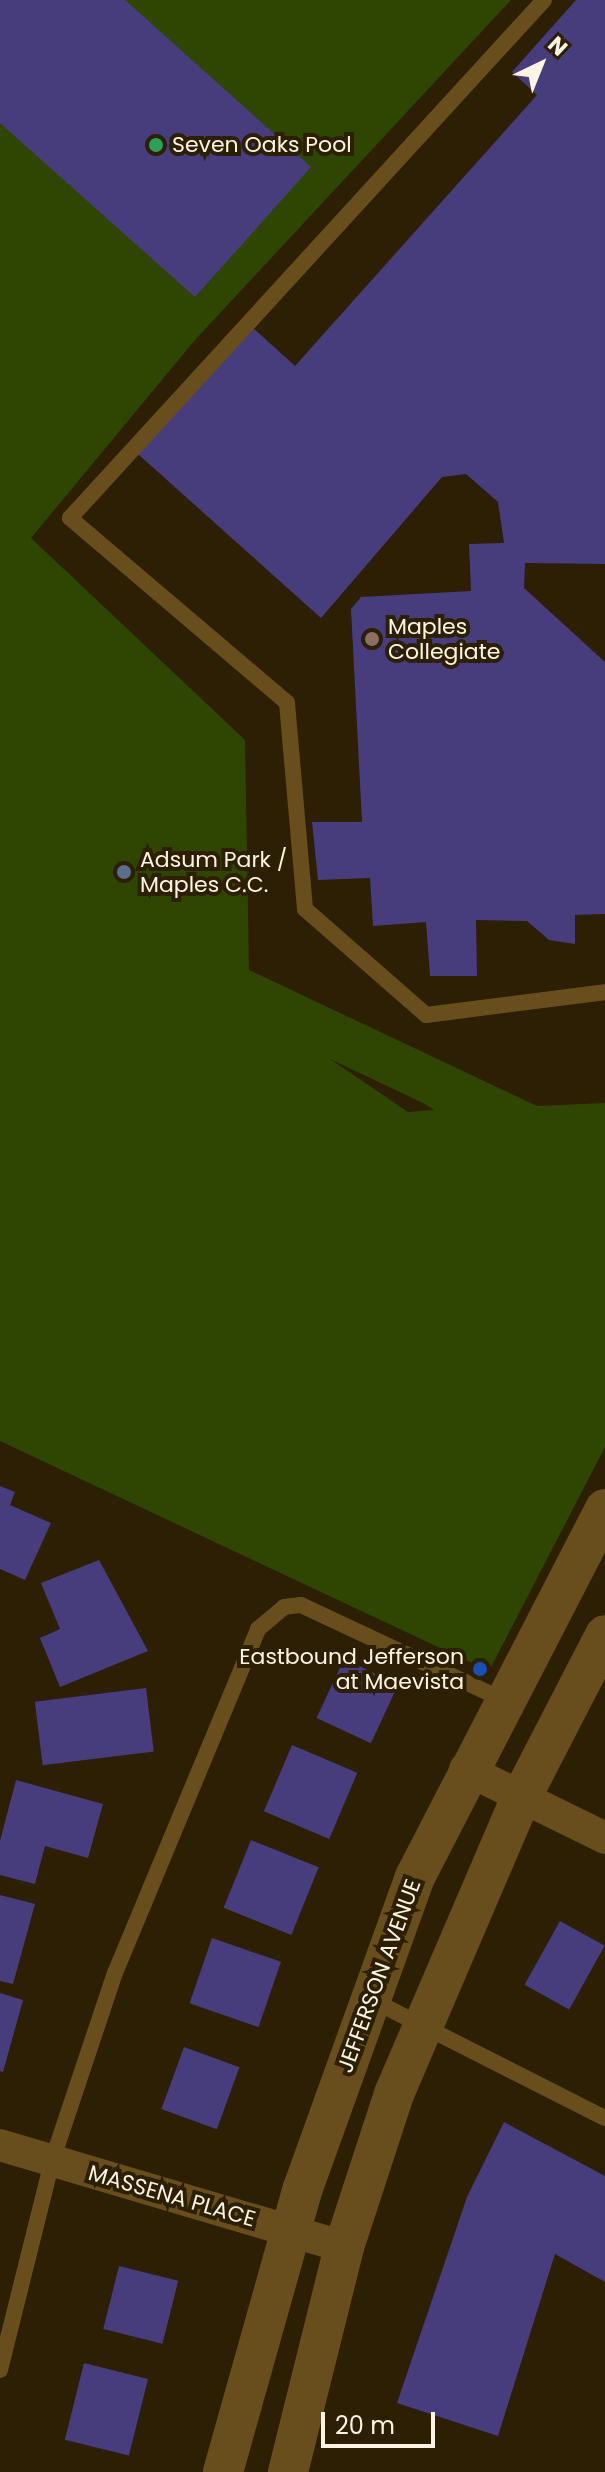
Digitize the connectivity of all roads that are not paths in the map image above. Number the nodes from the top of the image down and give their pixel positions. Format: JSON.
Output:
{"nodes":[{"id":1,"x":544,"y":0,"type":"edge"},
{"id":2,"x":605,"y":992,"type":"edge"},
{"id":3,"x":605,"y":1509,"type":"edge"},
{"id":4,"x":605,"y":1635,"type":"edge"},
{"id":5,"x":502,"y":1699,"type":"junction"},
{"id":6,"x":465,"y":1769,"type":"junction"},
{"id":7,"x":522,"y":1796,"type":"junction"},
{"id":8,"x":605,"y":1838,"type":"edge"},
{"id":9,"x":369,"y":1998,"type":"junction"},
{"id":10,"x":425,"y":2024,"type":"junction"},
{"id":11,"x":605,"y":2118,"type":"edge"},
{"id":12,"x":0,"y":2145,"type":"edge"},
{"id":13,"x":52,"y":2161,"type":"junction"},
{"id":14,"x":291,"y":2231,"type":"junction"},
{"id":15,"x":344,"y":2247,"type":"junction"},
{"id":16,"x":0,"y":2370,"type":"edge"},
{"id":17,"x":223,"y":2472,"type":"edge"},
{"id":18,"x":288,"y":2472,"type":"edge"}],
"edges":[{"from":1,"to":2,"type":"lane"},
{"from":3,"to":5,"type":"street","name":"JEFFERSON AVENUE"},
{"from":4,"to":7,"type":"street"},
{"from":5,"to":6,"type":"street","name":"JEFFERSON AVENUE"},
{"from":5,"to":13,"type":"lane"},
{"from":6,"to":7,"type":"street"},
{"from":6,"to":9,"type":"street","name":"JEFFERSON AVENUE"},
{"from":7,"to":8,"type":"street"},
{"from":7,"to":10,"type":"street"},
{"from":9,"to":10,"type":"lane"},
{"from":9,"to":14,"type":"street","name":"JEFFERSON AVENUE"},
{"from":10,"to":11,"type":"lane"},
{"from":10,"to":15,"type":"street"},
{"from":12,"to":13,"type":"street","name":"MASSENA PLACE"},
{"from":13,"to":14,"type":"street","name":"MASSENA PLACE"},
{"from":13,"to":16,"type":"lane"},
{"from":14,"to":15,"type":"street","name":"MASSENA PLACE"},
{"from":14,"to":17,"type":"street","name":"JEFFERSON AVENUE"},
{"from":15,"to":18,"type":"street"}]}
